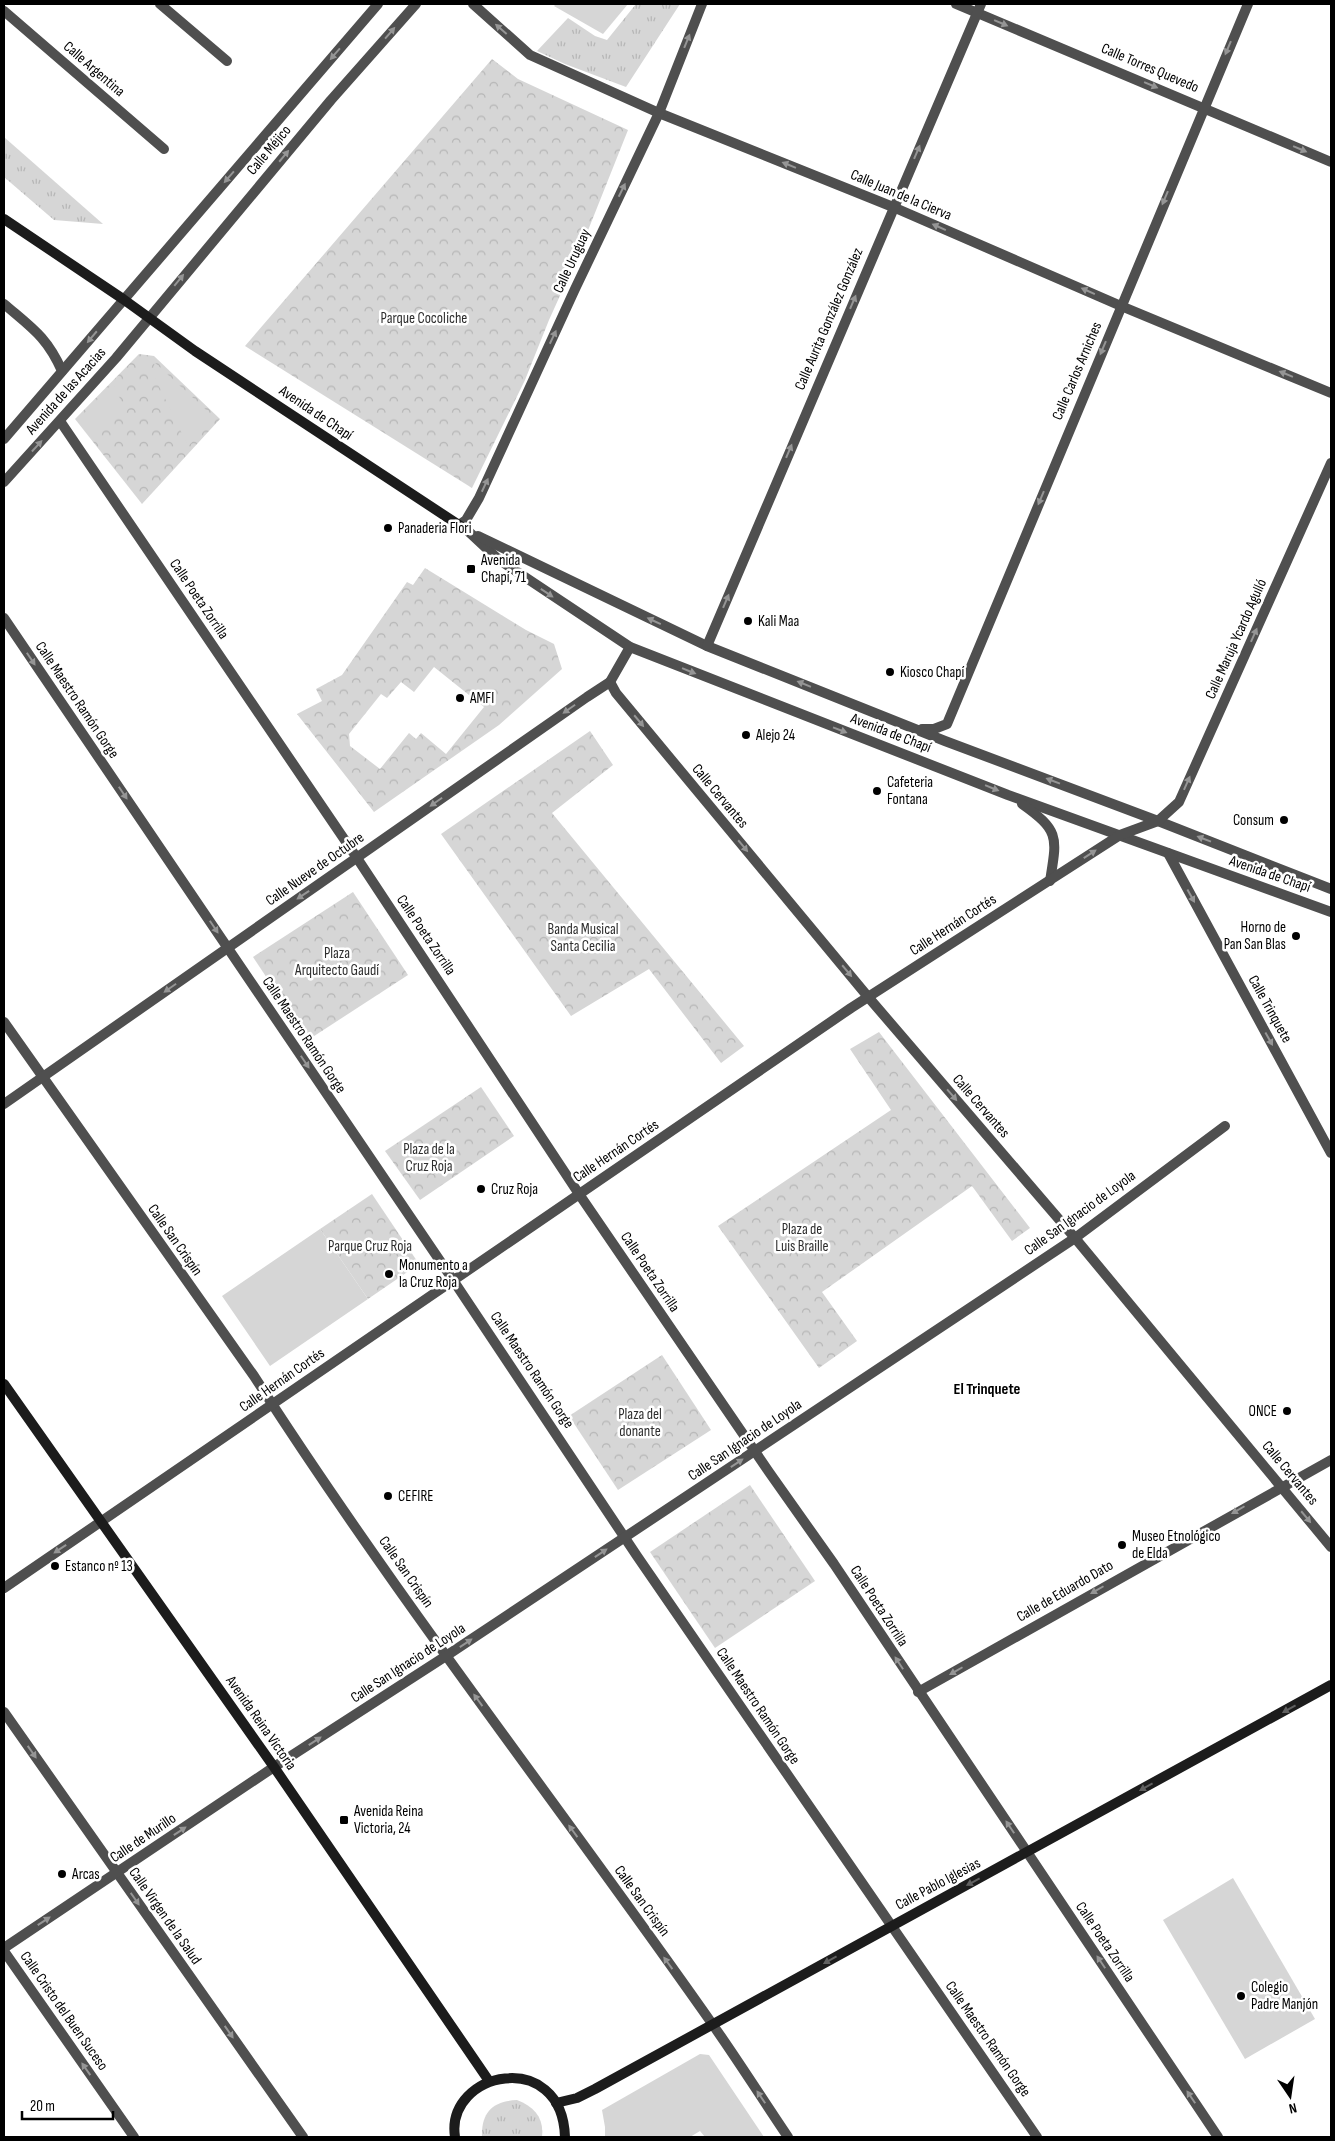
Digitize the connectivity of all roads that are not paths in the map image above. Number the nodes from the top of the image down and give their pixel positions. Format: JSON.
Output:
{"nodes":[{"id":1,"x":160,"y":4,"type":"edge"},
{"id":2,"x":378,"y":4,"type":"edge"},
{"id":3,"x":416,"y":4,"type":"edge"},
{"id":4,"x":473,"y":4,"type":"edge"},
{"id":5,"x":702,"y":4,"type":"edge"},
{"id":6,"x":956,"y":4,"type":"edge"},
{"id":7,"x":1248,"y":4,"type":"edge"},
{"id":8,"x":979,"y":8,"type":"edge"},
{"id":9,"x":4,"y":11,"type":"edge"},
{"id":10,"x":227,"y":62,"type":"dead end"},
{"id":11,"x":1203,"y":107,"type":"junction"},
{"id":12,"x":659,"y":113,"type":"junction"},
{"id":13,"x":164,"y":149,"type":"dead end"},
{"id":14,"x":1331,"y":162,"type":"edge"},
{"id":15,"x":893,"y":207,"type":"junction"},
{"id":16,"x":4,"y":219,"type":"edge"},
{"id":17,"x":123,"y":299,"type":"junction"},
{"id":18,"x":4,"y":304,"type":"edge"},
{"id":19,"x":1120,"y":306,"type":"junction"},
{"id":20,"x":148,"y":318,"type":"junction"},
{"id":21,"x":62,"y":371,"type":"junction"},
{"id":22,"x":1331,"y":393,"type":"edge"},
{"id":23,"x":60,"y":421,"type":"junction"},
{"id":24,"x":4,"y":439,"type":"edge"},
{"id":25,"x":1331,"y":463,"type":"edge"},
{"id":26,"x":4,"y":482,"type":"edge"},
{"id":27,"x":463,"y":528,"type":"junction"},
{"id":28,"x":4,"y":618,"type":"edge"},
{"id":29,"x":707,"y":646,"type":"junction"},
{"id":30,"x":630,"y":647,"type":"junction"},
{"id":31,"x":610,"y":682,"type":"junction"},
{"id":32,"x":919,"y":730,"type":"junction"},
{"id":33,"x":1008,"y":795,"type":"junction"},
{"id":34,"x":1158,"y":821,"type":"junction"},
{"id":35,"x":1120,"y":835,"type":"junction"},
{"id":36,"x":1168,"y":853,"type":"junction"},
{"id":37,"x":357,"y":858,"type":"junction"},
{"id":38,"x":1050,"y":881,"type":"junction"},
{"id":39,"x":1331,"y":889,"type":"edge"},
{"id":40,"x":1331,"y":912,"type":"edge"},
{"id":41,"x":227,"y":947,"type":"junction"},
{"id":42,"x":869,"y":998,"type":"junction"},
{"id":43,"x":4,"y":1022,"type":"edge"},
{"id":44,"x":42,"y":1078,"type":"junction"},
{"id":45,"x":4,"y":1104,"type":"edge"},
{"id":46,"x":1225,"y":1126,"type":"dead end"},
{"id":47,"x":1331,"y":1153,"type":"edge"},
{"id":48,"x":579,"y":1194,"type":"junction"},
{"id":49,"x":1075,"y":1238,"type":"junction"},
{"id":50,"x":453,"y":1280,"type":"junction"},
{"id":51,"x":4,"y":1384,"type":"edge"},
{"id":52,"x":272,"y":1404,"type":"junction"},
{"id":53,"x":754,"y":1452,"type":"junction"},
{"id":54,"x":1331,"y":1460,"type":"edge"},
{"id":55,"x":1281,"y":1486,"type":"junction"},
{"id":56,"x":101,"y":1522,"type":"junction"},
{"id":57,"x":625,"y":1537,"type":"junction"},
{"id":58,"x":1331,"y":1547,"type":"edge"},
{"id":59,"x":4,"y":1588,"type":"edge"},
{"id":60,"x":446,"y":1656,"type":"junction"},
{"id":61,"x":1331,"y":1685,"type":"edge"},
{"id":62,"x":918,"y":1692,"type":"junction"},
{"id":63,"x":4,"y":1712,"type":"edge"},
{"id":64,"x":274,"y":1767,"type":"junction"},
{"id":65,"x":1028,"y":1852,"type":"junction"},
{"id":66,"x":117,"y":1874,"type":"junction"},
{"id":67,"x":891,"y":1926,"type":"junction"},
{"id":68,"x":4,"y":1950,"type":"edge"},
{"id":69,"x":713,"y":2025,"type":"junction"},
{"id":70,"x":489,"y":2081,"type":"junction"},
{"id":71,"x":556,"y":2103,"type":"junction"},
{"id":72,"x":134,"y":2137,"type":"edge"},
{"id":73,"x":303,"y":2137,"type":"edge"},
{"id":74,"x":455,"y":2137,"type":"edge"},
{"id":75,"x":565,"y":2137,"type":"edge"},
{"id":76,"x":788,"y":2137,"type":"edge"},
{"id":77,"x":1037,"y":2137,"type":"edge"},
{"id":78,"x":1218,"y":2137,"type":"edge"}],
"edges":[{"from":1,"to":10,"type":"street"},
{"from":2,"to":17,"type":"street","name":"Calle Méjico","one_way":true},
{"from":20,"to":3,"type":"street","name":"Calle Méjico","one_way":true},
{"from":12,"to":4,"type":"street","name":"Calle Juan de la Cierva","one_way":true},
{"from":12,"to":5,"type":"street","name":"Calle Uruguay","one_way":true},
{"from":6,"to":8,"type":"street","name":"Calle Torres Quevedo"},
{"from":7,"to":11,"type":"street","name":"Calle Carlos Arniches","one_way":true},
{"from":8,"to":11,"type":"street","name":"Calle Torres Quevedo","one_way":true},
{"from":15,"to":8,"type":"street","name":"Calle Aurita González González","one_way":true},
{"from":9,"to":13,"type":"street","name":"Calle Argentina"},
{"from":11,"to":14,"type":"street","name":"Calle Torres Quevedo","one_way":true},
{"from":11,"to":19,"type":"street","name":"Calle Carlos Arniches","one_way":true},
{"from":15,"to":12,"type":"street","name":"Calle Juan de la Cierva","one_way":true},
{"from":27,"to":12,"type":"street","name":"Calle Uruguay","one_way":true},
{"from":19,"to":15,"type":"street","name":"Calle Juan de la Cierva","one_way":true},
{"from":29,"to":15,"type":"street","name":"Calle Aurita González González","one_way":true},
{"from":16,"to":17,"type":"street","name":"Avenida de Chapí"},
{"from":17,"to":20,"type":"street","name":"Avenida de Chapí"},
{"from":17,"to":21,"type":"street","name":"Avenida de las Acacias","one_way":true},
{"from":18,"to":21,"type":"street"},
{"from":22,"to":19,"type":"street","name":"Calle Juan de la Cierva","one_way":true},
{"from":19,"to":32,"type":"street","name":"Calle Carlos Arniches","one_way":true},
{"from":20,"to":23,"type":"street","name":"Avenida de las Acacias"},
{"from":20,"to":27,"type":"street","name":"Avenida de Chapí"},
{"from":21,"to":24,"type":"street","name":"Avenida de las Acacias"},
{"from":26,"to":23,"type":"street","name":"Avenida de las Acacias","one_way":true},
{"from":23,"to":37,"type":"street","name":"Calle Poeta Zorrilla"},
{"from":34,"to":25,"type":"street","name":"Calle Maruja Ycardo Agulló","one_way":true},
{"from":29,"to":27,"type":"street","name":"Avenida de Chapí","one_way":true},
{"from":27,"to":30,"type":"street","name":"Avenida de Chapí","one_way":true},
{"from":28,"to":41,"type":"street","name":"Calle Maestro Ramón Gorge","one_way":true},
{"from":32,"to":29,"type":"street","name":"Avenida de Chapí","one_way":true},
{"from":30,"to":31,"type":"street","name":"Calle Nueve de Octubre"},
{"from":30,"to":33,"type":"street","name":"Avenida de Chapí","one_way":true},
{"from":31,"to":37,"type":"street","name":"Calle Nueve de Octubre","one_way":true},
{"from":31,"to":42,"type":"street","name":"Calle Cervantes","one_way":true},
{"from":34,"to":32,"type":"street","name":"Avenida de Chapí","one_way":true},
{"from":33,"to":35,"type":"street","name":"Avenida de Chapí"},
{"from":33,"to":38,"type":"street"},
{"from":34,"to":35,"type":"street","name":"Calle Hernán Cortés"},
{"from":39,"to":34,"type":"street","name":"Avenida de Chapí","one_way":true},
{"from":35,"to":36,"type":"street","name":"Avenida de Chapí"},
{"from":38,"to":35,"type":"street","name":"Calle Hernán Cortés","one_way":true},
{"from":36,"to":40,"type":"street","name":"Avenida de Chapí"},
{"from":36,"to":47,"type":"street","name":"Calle Trinquete","one_way":true},
{"from":37,"to":41,"type":"street","name":"Calle Nueve de Octubre","one_way":true},
{"from":37,"to":48,"type":"street","name":"Calle Poeta Zorrilla"},
{"from":38,"to":42,"type":"street","name":"Calle Hernán Cortés"},
{"from":41,"to":44,"type":"street","name":"Calle Nueve de Octubre","one_way":true},
{"from":41,"to":50,"type":"street","name":"Calle Maestro Ramón Gorge","one_way":true},
{"from":42,"to":48,"type":"street","name":"Calle Hernán Cortés"},
{"from":42,"to":49,"type":"street","name":"Calle Cervantes","one_way":true},
{"from":43,"to":44,"type":"street","name":"Calle San Crispín"},
{"from":44,"to":45,"type":"street","name":"Calle Nueve de Octubre"},
{"from":44,"to":52,"type":"street","name":"Calle San Crispín"},
{"from":46,"to":49,"type":"street","name":"Calle San Ignacio de Loyola"},
{"from":48,"to":50,"type":"street","name":"Calle Hernán Cortés"},
{"from":48,"to":53,"type":"street","name":"Calle Poeta Zorrilla"},
{"from":49,"to":53,"type":"street","name":"Calle San Ignacio de Loyola"},
{"from":49,"to":55,"type":"street","name":"Calle Cervantes"},
{"from":50,"to":52,"type":"street","name":"Calle Hernán Cortés"},
{"from":50,"to":57,"type":"street","name":"Calle Maestro Ramón Gorge"},
{"from":51,"to":56,"type":"street","name":"Avenida Reina Victoria"},
{"from":52,"to":56,"type":"street","name":"Calle Hernán Cortés"},
{"from":52,"to":60,"type":"street","name":"Calle San Crispín"},
{"from":57,"to":53,"type":"street","name":"Calle San Ignacio de Loyola","one_way":true},
{"from":62,"to":53,"type":"street","name":"Calle Poeta Zorrilla","one_way":true},
{"from":54,"to":55,"type":"street","name":"Calle de Eduardo Dato"},
{"from":55,"to":58,"type":"street","name":"Calle Cervantes","one_way":true},
{"from":55,"to":62,"type":"street","name":"Calle de Eduardo Dato","one_way":true},
{"from":56,"to":59,"type":"street","name":"Calle Hernán Cortés","one_way":true},
{"from":56,"to":64,"type":"street","name":"Avenida Reina Victoria"},
{"from":60,"to":57,"type":"street","name":"Calle San Ignacio de Loyola","one_way":true},
{"from":57,"to":67,"type":"street","name":"Calle Maestro Ramón Gorge"},
{"from":64,"to":60,"type":"street","name":"Calle San Ignacio de Loyola","one_way":true},
{"from":69,"to":60,"type":"street","name":"Calle San Crispín","one_way":true},
{"from":61,"to":65,"type":"street","name":"Calle Pablo Iglesias","one_way":true},
{"from":65,"to":62,"type":"street","name":"Calle Poeta Zorrilla","one_way":true},
{"from":63,"to":66,"type":"street","name":"Calle Virgen de la Salud","one_way":true},
{"from":66,"to":64,"type":"street","name":"Calle de Murillo","one_way":true},
{"from":64,"to":70,"type":"street","name":"Avenida Reina Victoria"},
{"from":65,"to":67,"type":"street","name":"Calle Pablo Iglesias","one_way":true},
{"from":78,"to":65,"type":"street","name":"Calle Poeta Zorrilla","one_way":true},
{"from":68,"to":66,"type":"street","name":"Calle de Murillo","one_way":true},
{"from":66,"to":73,"type":"street","name":"Calle Virgen de la Salud","one_way":true},
{"from":67,"to":69,"type":"street","name":"Calle Pablo Iglesias","one_way":true},
{"from":67,"to":77,"type":"street","name":"Calle Maestro Ramón Gorge"},
{"from":72,"to":68,"type":"street","name":"Calle Cristo del Buen Suceso","one_way":true},
{"from":69,"to":71,"type":"street","name":"Calle Pablo Iglesias"},
{"from":76,"to":69,"type":"street","name":"Calle San Crispín","one_way":true},
{"from":70,"to":71,"type":"street"},
{"from":70,"to":74,"type":"street"},
{"from":71,"to":75,"type":"street"}]}
